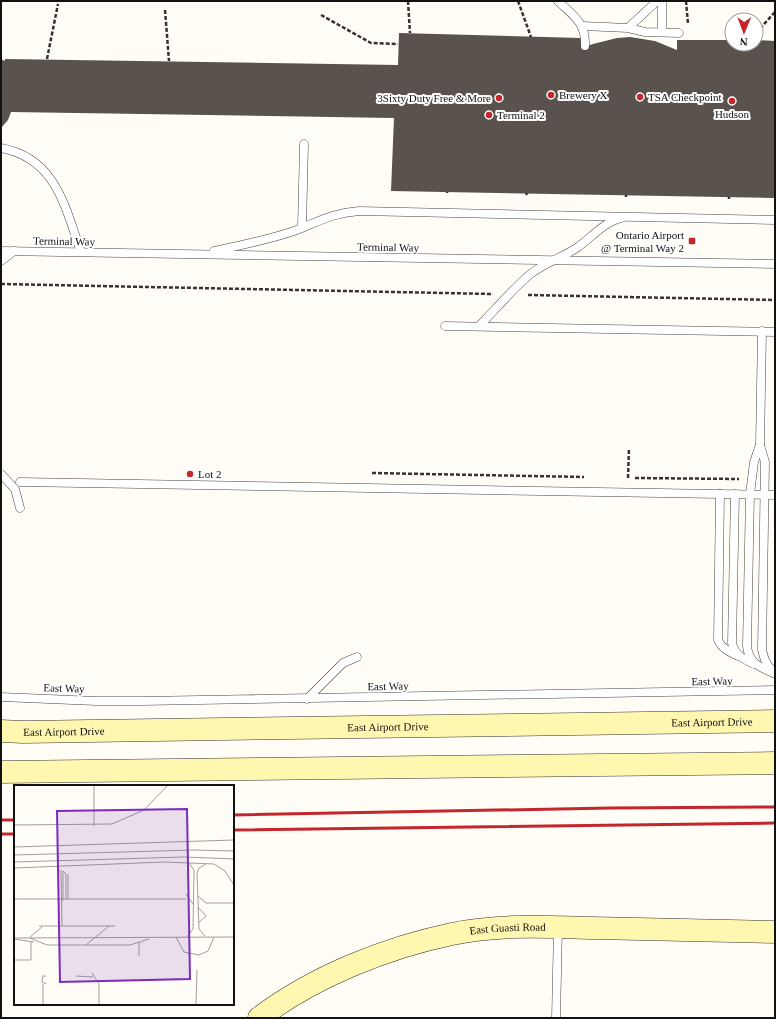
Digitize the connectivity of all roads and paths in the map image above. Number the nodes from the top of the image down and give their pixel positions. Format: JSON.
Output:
{"nodes":[{"id":1,"x":408,"y":1,"type":"edge"},
{"id":2,"x":518,"y":1,"type":"edge"},
{"id":3,"x":558,"y":1,"type":"edge"},
{"id":4,"x":657,"y":1,"type":"edge"},
{"id":5,"x":662,"y":1,"type":"edge"},
{"id":6,"x":686,"y":1,"type":"edge"},
{"id":7,"x":58,"y":4,"type":"dead end"},
{"id":8,"x":165,"y":10,"type":"dead end"},
{"id":9,"x":775,"y":12,"type":"edge"},
{"id":10,"x":321,"y":15,"type":"dead end"},
{"id":11,"x":688,"y":24,"type":"dead end"},
{"id":12,"x":764,"y":24,"type":"edge"},
{"id":13,"x":583,"y":26,"type":"junction"},
{"id":14,"x":628,"y":28,"type":"junction"},
{"id":15,"x":662,"y":32,"type":"junction"},
{"id":16,"x":679,"y":32,"type":"dead end"},
{"id":17,"x":410,"y":33,"type":"dead end"},
{"id":18,"x":531,"y":37,"type":"dead end"},
{"id":19,"x":398,"y":44,"type":"dead end"},
{"id":20,"x":586,"y":46,"type":"dead end"},
{"id":21,"x":47,"y":59,"type":"dead end"},
{"id":22,"x":169,"y":61,"type":"dead end"},
{"id":23,"x":304,"y":144,"type":"dead end"},
{"id":24,"x":1,"y":148,"type":"edge"},
{"id":25,"x":625,"y":217,"type":"junction"},
{"id":26,"x":775,"y":220,"type":"edge"},
{"id":27,"x":302,"y":227,"type":"junction"},
{"id":28,"x":1,"y":251,"type":"edge"},
{"id":29,"x":14,"y":251,"type":"junction"},
{"id":30,"x":81,"y":252,"type":"junction"},
{"id":31,"x":200,"y":254,"type":"junction"},
{"id":32,"x":1,"y":261,"type":"edge"},
{"id":33,"x":549,"y":261,"type":"junction"},
{"id":34,"x":775,"y":264,"type":"edge"},
{"id":35,"x":1,"y":284,"type":"edge"},
{"id":36,"x":510,"y":294,"type":"junction"},
{"id":37,"x":775,"y":300,"type":"edge"},
{"id":38,"x":445,"y":326,"type":"dead end"},
{"id":39,"x":479,"y":326,"type":"junction"},
{"id":40,"x":762,"y":331,"type":"junction"},
{"id":41,"x":775,"y":332,"type":"edge"},
{"id":42,"x":760,"y":444,"type":"junction"},
{"id":43,"x":629,"y":448,"type":"dead end"},
{"id":44,"x":372,"y":473,"type":"dead end"},
{"id":45,"x":1,"y":474,"type":"edge"},
{"id":46,"x":588,"y":477,"type":"dead end"},
{"id":47,"x":746,"y":479,"type":"dead end"},
{"id":48,"x":20,"y":482,"type":"dead end"},
{"id":49,"x":720,"y":494,"type":"junction"},
{"id":50,"x":735,"y":494,"type":"junction"},
{"id":51,"x":750,"y":494,"type":"junction"},
{"id":52,"x":764,"y":494,"type":"junction"},
{"id":53,"x":775,"y":494,"type":"edge"},
{"id":54,"x":20,"y":508,"type":"dead end"},
{"id":55,"x":739,"y":656,"type":"junction"},
{"id":56,"x":357,"y":657,"type":"dead end"},
{"id":57,"x":762,"y":668,"type":"junction"},
{"id":58,"x":775,"y":673,"type":"edge"},
{"id":59,"x":775,"y":690,"type":"edge"},
{"id":60,"x":2,"y":697,"type":"edge"},
{"id":61,"x":307,"y":699,"type":"junction"},
{"id":62,"x":775,"y":721,"type":"edge"},
{"id":63,"x":1,"y":731,"type":"edge"},
{"id":64,"x":775,"y":763,"type":"edge"},
{"id":65,"x":1,"y":772,"type":"edge"},
{"id":66,"x":558,"y":927,"type":"junction"},
{"id":67,"x":775,"y":932,"type":"edge"},
{"id":68,"x":259,"y":1018,"type":"edge"},
{"id":69,"x":556,"y":1018,"type":"edge"}],
"edges":[{"from":1,"to":17,"type":"path"},
{"from":2,"to":18,"type":"path"},
{"from":3,"to":13,"type":"lane"},
{"from":4,"to":14,"type":"lane"},
{"from":5,"to":15,"type":"lane"},
{"from":6,"to":11,"type":"path"},
{"from":7,"to":21,"type":"path"},
{"from":8,"to":22,"type":"path"},
{"from":9,"to":12,"type":"path"},
{"from":10,"to":19,"type":"path"},
{"from":13,"to":14,"type":"lane"},
{"from":13,"to":20,"type":"lane"},
{"from":14,"to":15,"type":"lane"},
{"from":15,"to":16,"type":"lane"},
{"from":23,"to":27,"type":"lane"},
{"from":24,"to":30,"type":"lane"},
{"from":25,"to":26,"type":"lane"},
{"from":25,"to":27,"type":"lane"},
{"from":25,"to":33,"type":"lane"},
{"from":27,"to":31,"type":"lane"},
{"from":28,"to":29,"type":"lane","name":"Terminal Way"},
{"from":29,"to":30,"type":"lane","name":"Terminal Way"},
{"from":29,"to":32,"type":"lane"},
{"from":30,"to":31,"type":"lane","name":"Terminal Way"},
{"from":31,"to":33,"type":"lane","name":"Terminal Way"},
{"from":33,"to":34,"type":"lane","name":"Terminal Way"},
{"from":33,"to":36,"type":"lane"},
{"from":35,"to":36,"type":"path"},
{"from":36,"to":37,"type":"path"},
{"from":36,"to":39,"type":"lane"},
{"from":38,"to":39,"type":"lane"},
{"from":39,"to":40,"type":"lane"},
{"from":40,"to":41,"type":"lane"},
{"from":40,"to":42,"type":"lane"},
{"from":42,"to":51,"type":"lane"},
{"from":42,"to":52,"type":"lane"},
{"from":43,"to":47,"type":"path"},
{"from":44,"to":46,"type":"path"},
{"from":45,"to":54,"type":"lane"},
{"from":48,"to":49,"type":"lane"},
{"from":49,"to":50,"type":"lane"},
{"from":49,"to":55,"type":"lane"},
{"from":50,"to":51,"type":"lane"},
{"from":50,"to":55,"type":"lane"},
{"from":51,"to":52,"type":"lane"},
{"from":51,"to":57,"type":"lane"},
{"from":52,"to":53,"type":"lane"},
{"from":52,"to":58,"type":"lane"},
{"from":55,"to":57,"type":"lane"},
{"from":56,"to":61,"type":"lane"},
{"from":57,"to":58,"type":"lane"},
{"from":59,"to":61,"type":"lane","name":"East Way"},
{"from":60,"to":61,"type":"lane","name":"East Way"},
{"from":62,"to":63,"type":"main road","name":"East Airport Drive"},
{"from":64,"to":65,"type":"main road"},
{"from":66,"to":67,"type":"main road","name":"East Guasti Road"},
{"from":66,"to":68,"type":"main road","name":"East Guasti Road"},
{"from":66,"to":69,"type":"lane"}]}
